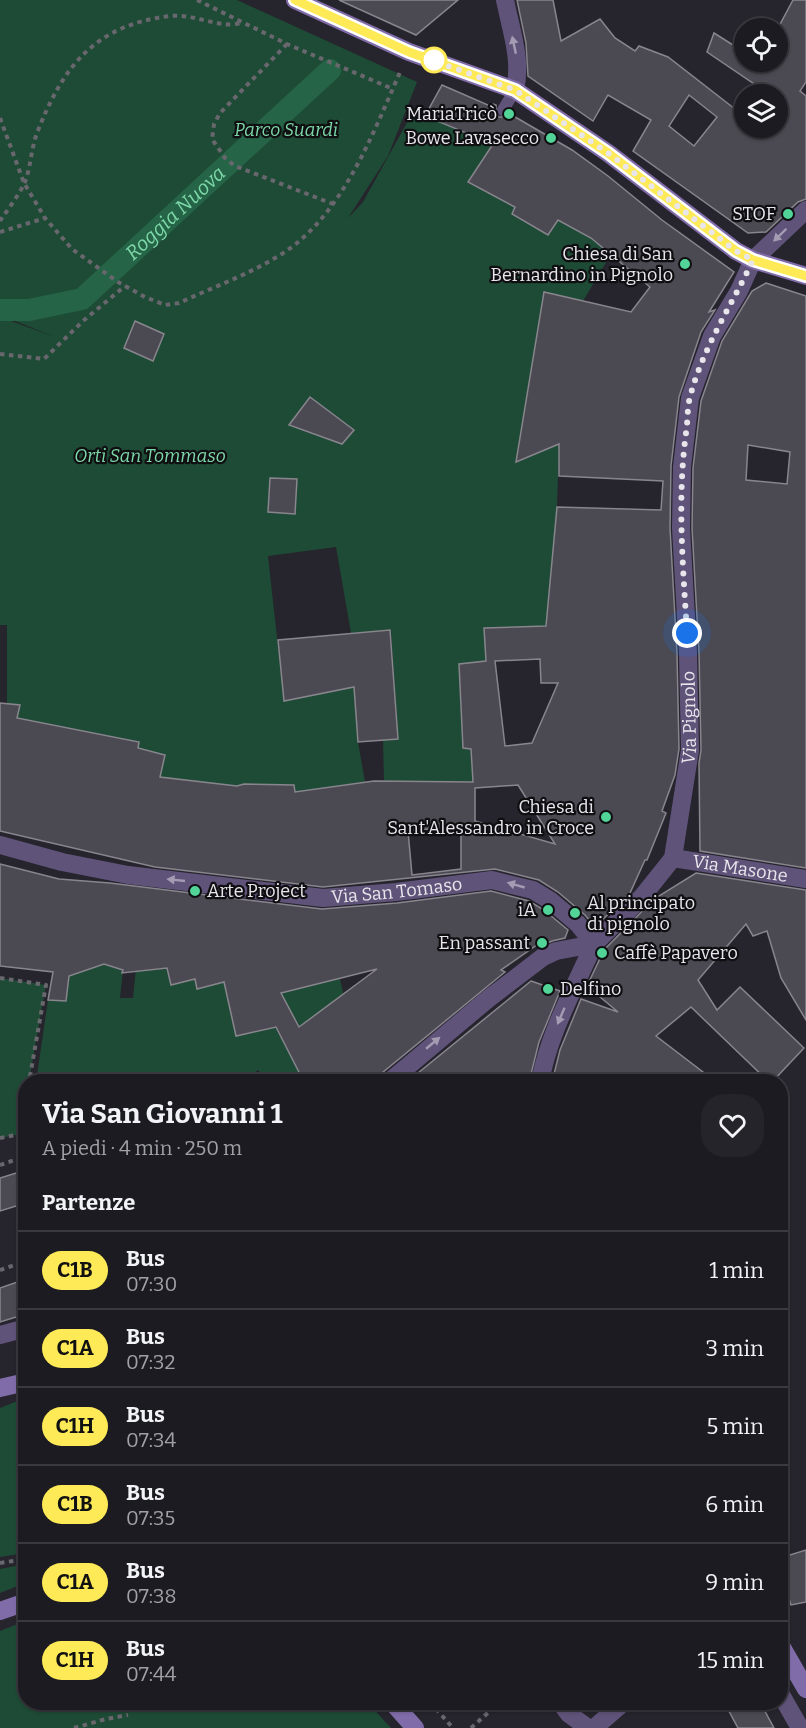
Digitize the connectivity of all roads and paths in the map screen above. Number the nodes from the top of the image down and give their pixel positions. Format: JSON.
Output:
{"nodes":[{"id":1,"x":197,"y":0,"type":"edge"},
{"id":2,"x":295,"y":0,"type":"edge"},
{"id":3,"x":505,"y":0,"type":"edge"},
{"id":4,"x":243,"y":23,"type":"junction"},
{"id":5,"x":287,"y":44,"type":"junction"},
{"id":6,"x":515,"y":90,"type":"junction"},
{"id":7,"x":503,"y":110,"type":"dead end"},
{"id":8,"x":0,"y":118,"type":"edge"},
{"id":9,"x":24,"y":183,"type":"junction"},
{"id":10,"x":333,"y":204,"type":"junction"},
{"id":11,"x":806,"y":210,"type":"edge"},
{"id":12,"x":45,"y":218,"type":"junction"},
{"id":13,"x":0,"y":221,"type":"edge"},
{"id":14,"x":0,"y":232,"type":"edge"},
{"id":15,"x":753,"y":260,"type":"junction"},
{"id":16,"x":806,"y":276,"type":"edge"},
{"id":17,"x":125,"y":286,"type":"junction"},
{"id":18,"x":0,"y":354,"type":"edge"},
{"id":19,"x":0,"y":844,"type":"edge"},
{"id":20,"x":673,"y":858,"type":"junction"},
{"id":21,"x":806,"y":879,"type":"edge"},
{"id":22,"x":594,"y":944,"type":"junction"},
{"id":23,"x":0,"y":978,"type":"edge"},
{"id":24,"x":31,"y":1074,"type":"edge"},
{"id":25,"x":399,"y":1074,"type":"edge"},
{"id":26,"x":541,"y":1074,"type":"edge"},
{"id":27,"x":18,"y":1135,"type":"edge"},
{"id":28,"x":0,"y":1138,"type":"edge"},
{"id":29,"x":18,"y":1159,"type":"edge"},
{"id":30,"x":0,"y":1165,"type":"edge"},
{"id":31,"x":18,"y":1264,"type":"edge"},
{"id":32,"x":0,"y":1270,"type":"edge"},
{"id":33,"x":18,"y":1330,"type":"edge"},
{"id":34,"x":0,"y":1335,"type":"edge"},
{"id":35,"x":18,"y":1384,"type":"edge"},
{"id":36,"x":0,"y":1388,"type":"edge"},
{"id":37,"x":18,"y":1560,"type":"edge"},
{"id":38,"x":0,"y":1563,"type":"edge"},
{"id":39,"x":18,"y":1605,"type":"edge"},
{"id":40,"x":0,"y":1611,"type":"edge"},
{"id":41,"x":788,"y":1658,"type":"edge"},
{"id":42,"x":806,"y":1689,"type":"edge"},
{"id":43,"x":788,"y":1707,"type":"edge"},
{"id":44,"x":399,"y":1710,"type":"edge"},
{"id":45,"x":437,"y":1710,"type":"edge"},
{"id":46,"x":491,"y":1710,"type":"edge"},
{"id":47,"x":566,"y":1710,"type":"edge"},
{"id":48,"x":615,"y":1710,"type":"edge"},
{"id":49,"x":128,"y":1715,"type":"dead end"},
{"id":50,"x":74,"y":1728,"type":"edge"},
{"id":51,"x":415,"y":1728,"type":"edge"},
{"id":52,"x":453,"y":1728,"type":"edge"},
{"id":53,"x":471,"y":1728,"type":"edge"},
{"id":54,"x":588,"y":1728,"type":"edge"},
{"id":55,"x":594,"y":1728,"type":"edge"},
{"id":56,"x":800,"y":1728,"type":"edge"}],
"edges":[{"from":1,"to":4,"type":"path"},
{"from":2,"to":6,"type":"street"},
{"from":6,"to":3,"type":"street","one_way":true},
{"from":4,"to":5,"type":"path"},
{"from":4,"to":9,"type":"path"},
{"from":5,"to":10,"type":"path"},
{"from":5,"to":10,"type":"path"},
{"from":6,"to":7,"type":"lane"},
{"from":6,"to":15,"type":"street"},
{"from":8,"to":9,"type":"path"},
{"from":9,"to":12,"type":"path"},
{"from":9,"to":13,"type":"path"},
{"from":10,"to":17,"type":"path"},
{"from":11,"to":15,"type":"street","name":"Via Pignolo","one_way":true},
{"from":12,"to":14,"type":"path"},
{"from":12,"to":17,"type":"path"},
{"from":15,"to":16,"type":"street"},
{"from":15,"to":20,"type":"street","name":"Via Pignolo"},
{"from":17,"to":18,"type":"path"},
{"from":22,"to":19,"type":"street","name":"Via San Tomaso","one_way":true},
{"from":20,"to":21,"type":"street","name":"Via Masone"},
{"from":20,"to":22,"type":"street","name":"Via Pignolo"},
{"from":25,"to":22,"type":"street","one_way":true},
{"from":22,"to":26,"type":"street","one_way":true},
{"from":23,"to":24,"type":"path"},
{"from":27,"to":28,"type":"path"},
{"from":29,"to":30,"type":"path"},
{"from":31,"to":32,"type":"path"},
{"from":33,"to":34,"type":"street"},
{"from":35,"to":36,"type":"street"},
{"from":37,"to":38,"type":"path"},
{"from":39,"to":40,"type":"street"},
{"from":41,"to":42,"type":"street"},
{"from":43,"to":56,"type":"street"},
{"from":44,"to":51,"type":"street"},
{"from":45,"to":52,"type":"path"},
{"from":46,"to":53,"type":"path"},
{"from":47,"to":54,"type":"street"},
{"from":48,"to":55,"type":"street"},
{"from":49,"to":50,"type":"path"}]}
